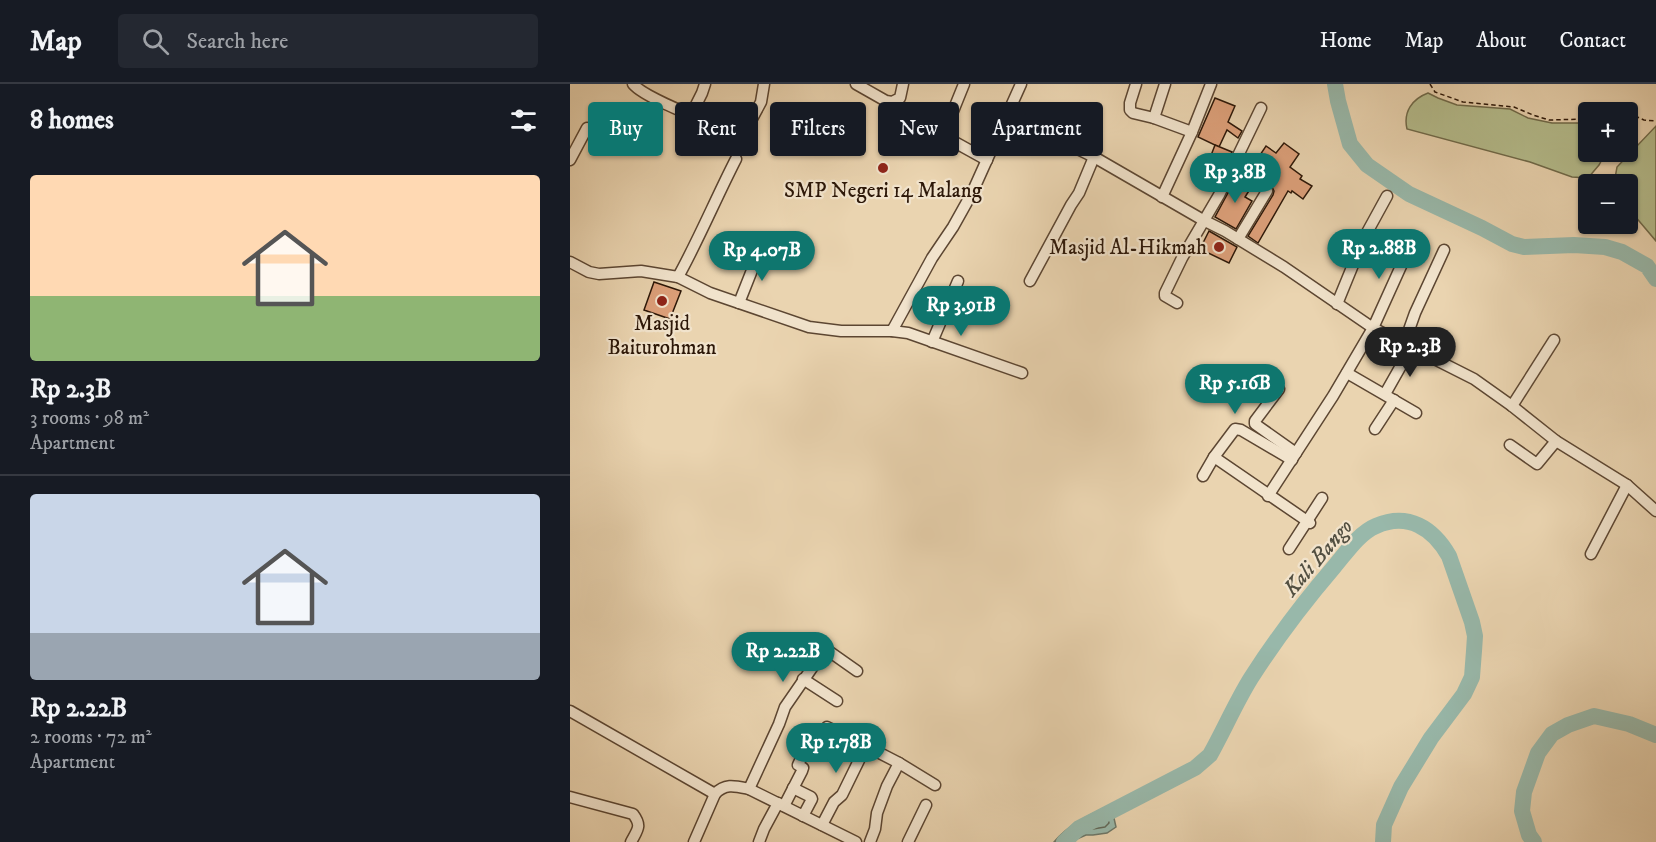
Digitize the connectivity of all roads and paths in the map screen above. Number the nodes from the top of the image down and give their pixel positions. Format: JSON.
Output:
{"nodes":[{"id":1,"x":633,"y":84,"type":"edge"},
{"id":2,"x":705,"y":84,"type":"edge"},
{"id":3,"x":764,"y":84,"type":"edge"},
{"id":4,"x":856,"y":84,"type":"edge"},
{"id":5,"x":903,"y":84,"type":"edge"},
{"id":6,"x":964,"y":84,"type":"edge"},
{"id":7,"x":1021,"y":84,"type":"edge"},
{"id":8,"x":1136,"y":84,"type":"edge"},
{"id":9,"x":1165,"y":84,"type":"edge"},
{"id":10,"x":1211,"y":84,"type":"edge"},
{"id":11,"x":1430,"y":84,"type":"edge"},
{"id":12,"x":697,"y":102,"type":"edge"},
{"id":13,"x":1013,"y":102,"type":"edge"},
{"id":14,"x":675,"y":107,"type":"edge"},
{"id":15,"x":758,"y":107,"type":"edge"},
{"id":16,"x":1261,"y":108,"type":"dead end"},
{"id":17,"x":1154,"y":118,"type":"junction"},
{"id":18,"x":1638,"y":118,"type":"edge"},
{"id":19,"x":1578,"y":119,"type":"edge"},
{"id":20,"x":1656,"y":121,"type":"edge"},
{"id":21,"x":586,"y":128,"type":"dead end"},
{"id":22,"x":1192,"y":132,"type":"junction"},
{"id":23,"x":989,"y":156,"type":"edge"},
{"id":24,"x":1094,"y":157,"type":"joint"},
{"id":25,"x":736,"y":159,"type":"dead end"},
{"id":26,"x":570,"y":160,"type":"edge"},
{"id":27,"x":987,"y":160,"type":"junction"},
{"id":28,"x":1267,"y":191,"type":"dead end"},
{"id":29,"x":1387,"y":196,"type":"dead end"},
{"id":30,"x":1162,"y":197,"type":"junction"},
{"id":31,"x":1203,"y":220,"type":"junction"},
{"id":32,"x":1238,"y":239,"type":"junction"},
{"id":33,"x":1411,"y":244,"type":"dead end"},
{"id":34,"x":760,"y":250,"type":"dead end"},
{"id":35,"x":1444,"y":250,"type":"dead end"},
{"id":36,"x":570,"y":262,"type":"edge"},
{"id":37,"x":678,"y":277,"type":"junction"},
{"id":38,"x":958,"y":281,"type":"dead end"},
{"id":39,"x":1030,"y":281,"type":"dead end"},
{"id":40,"x":739,"y":303,"type":"junction"},
{"id":41,"x":1177,"y":303,"type":"dead end"},
{"id":42,"x":1337,"y":304,"type":"junction"},
{"id":43,"x":1373,"y":328,"type":"junction"},
{"id":44,"x":892,"y":331,"type":"junction"},
{"id":45,"x":1554,"y":340,"type":"dead end"},
{"id":46,"x":932,"y":342,"type":"junction"},
{"id":47,"x":1407,"y":346,"type":"junction"},
{"id":48,"x":1022,"y":373,"type":"dead end"},
{"id":49,"x":1347,"y":373,"type":"junction"},
{"id":50,"x":1279,"y":389,"type":"dead end"},
{"id":51,"x":1390,"y":397,"type":"junction"},
{"id":52,"x":1512,"y":406,"type":"junction"},
{"id":53,"x":1416,"y":413,"type":"dead end"},
{"id":54,"x":1375,"y":429,"type":"dead end"},
{"id":55,"x":1556,"y":441,"type":"junction"},
{"id":56,"x":1510,"y":445,"type":"dead end"},
{"id":57,"x":1294,"y":456,"type":"junction"},
{"id":58,"x":1214,"y":457,"type":"junction"},
{"id":59,"x":1203,"y":476,"type":"dead end"},
{"id":60,"x":1627,"y":485,"type":"junction"},
{"id":61,"x":1268,"y":496,"type":"junction"},
{"id":62,"x":1323,"y":498,"type":"dead end"},
{"id":63,"x":1656,"y":511,"type":"edge"},
{"id":64,"x":1309,"y":522,"type":"junction"},
{"id":65,"x":1289,"y":549,"type":"dead end"},
{"id":66,"x":1591,"y":554,"type":"dead end"},
{"id":67,"x":857,"y":671,"type":"dead end"},
{"id":68,"x":803,"y":679,"type":"junction"},
{"id":69,"x":837,"y":701,"type":"dead end"},
{"id":70,"x":570,"y":711,"type":"edge"},
{"id":71,"x":827,"y":728,"type":"dead end"},
{"id":72,"x":808,"y":743,"type":"dead end"},
{"id":73,"x":866,"y":746,"type":"junction"},
{"id":74,"x":899,"y":763,"type":"junction"},
{"id":75,"x":935,"y":785,"type":"dead end"},
{"id":76,"x":793,"y":788,"type":"junction"},
{"id":77,"x":748,"y":789,"type":"junction"},
{"id":78,"x":715,"y":794,"type":"junction"},
{"id":79,"x":570,"y":797,"type":"edge"},
{"id":80,"x":781,"y":805,"type":"junction"},
{"id":81,"x":926,"y":805,"type":"dead end"},
{"id":82,"x":803,"y":816,"type":"junction"},
{"id":83,"x":822,"y":825,"type":"junction"},
{"id":84,"x":831,"y":837,"type":"edge"},
{"id":85,"x":631,"y":842,"type":"edge"},
{"id":86,"x":694,"y":842,"type":"edge"},
{"id":87,"x":759,"y":842,"type":"edge"},
{"id":88,"x":856,"y":842,"type":"edge"},
{"id":89,"x":870,"y":842,"type":"edge"},
{"id":90,"x":908,"y":842,"type":"edge"}],
"edges":[{"from":1,"to":14,"type":"street"},
{"from":2,"to":12,"type":"street"},
{"from":3,"to":15,"type":"street"},
{"from":4,"to":5,"type":"street"},
{"from":6,"to":27,"type":"street"},
{"from":7,"to":13,"type":"street"},
{"from":8,"to":17,"type":"street"},
{"from":9,"to":17,"type":"street"},
{"from":10,"to":22,"type":"street"},
{"from":11,"to":19,"type":"path"},
{"from":16,"to":31,"type":"street"},
{"from":17,"to":22,"type":"street"},
{"from":18,"to":20,"type":"path"},
{"from":21,"to":26,"type":"street"},
{"from":22,"to":30,"type":"street"},
{"from":23,"to":27,"type":"street"},
{"from":24,"to":30,"type":"street"},
{"from":24,"to":39,"type":"street"},
{"from":25,"to":37,"type":"street"},
{"from":27,"to":44,"type":"street"},
{"from":28,"to":32,"type":"street"},
{"from":29,"to":42,"type":"street"},
{"from":30,"to":31,"type":"street"},
{"from":31,"to":32,"type":"street"},
{"from":31,"to":41,"type":"street"},
{"from":32,"to":42,"type":"street"},
{"from":33,"to":43,"type":"street"},
{"from":34,"to":40,"type":"street"},
{"from":35,"to":47,"type":"street"},
{"from":36,"to":37,"type":"street"},
{"from":37,"to":40,"type":"street"},
{"from":38,"to":46,"type":"street"},
{"from":40,"to":44,"type":"street"},
{"from":42,"to":43,"type":"street"},
{"from":43,"to":47,"type":"street"},
{"from":43,"to":49,"type":"street"},
{"from":44,"to":46,"type":"street"},
{"from":45,"to":52,"type":"street"},
{"from":46,"to":48,"type":"street"},
{"from":47,"to":51,"type":"street"},
{"from":47,"to":52,"type":"street"},
{"from":49,"to":51,"type":"street"},
{"from":49,"to":57,"type":"street"},
{"from":50,"to":57,"type":"street"},
{"from":51,"to":53,"type":"street"},
{"from":51,"to":54,"type":"street"},
{"from":52,"to":55,"type":"street"},
{"from":55,"to":56,"type":"street"},
{"from":55,"to":60,"type":"street"},
{"from":57,"to":58,"type":"street"},
{"from":57,"to":61,"type":"street"},
{"from":58,"to":59,"type":"street"},
{"from":58,"to":61,"type":"street"},
{"from":60,"to":63,"type":"street"},
{"from":60,"to":66,"type":"street"},
{"from":61,"to":64,"type":"street"},
{"from":62,"to":64,"type":"street"},
{"from":64,"to":65,"type":"street"},
{"from":67,"to":68,"type":"street"},
{"from":68,"to":69,"type":"street"},
{"from":68,"to":77,"type":"street"},
{"from":70,"to":78,"type":"street"},
{"from":71,"to":73,"type":"street"},
{"from":72,"to":76,"type":"street"},
{"from":73,"to":74,"type":"street"},
{"from":73,"to":83,"type":"street"},
{"from":74,"to":75,"type":"street"},
{"from":74,"to":89,"type":"street"},
{"from":76,"to":80,"type":"street"},
{"from":76,"to":82,"type":"street"},
{"from":77,"to":78,"type":"street"},
{"from":77,"to":80,"type":"street"},
{"from":78,"to":86,"type":"street"},
{"from":79,"to":85,"type":"street"},
{"from":80,"to":82,"type":"street"},
{"from":80,"to":87,"type":"street"},
{"from":81,"to":90,"type":"street"},
{"from":82,"to":83,"type":"street"},
{"from":83,"to":84,"type":"street"},
{"from":84,"to":88,"type":"street"}]}
